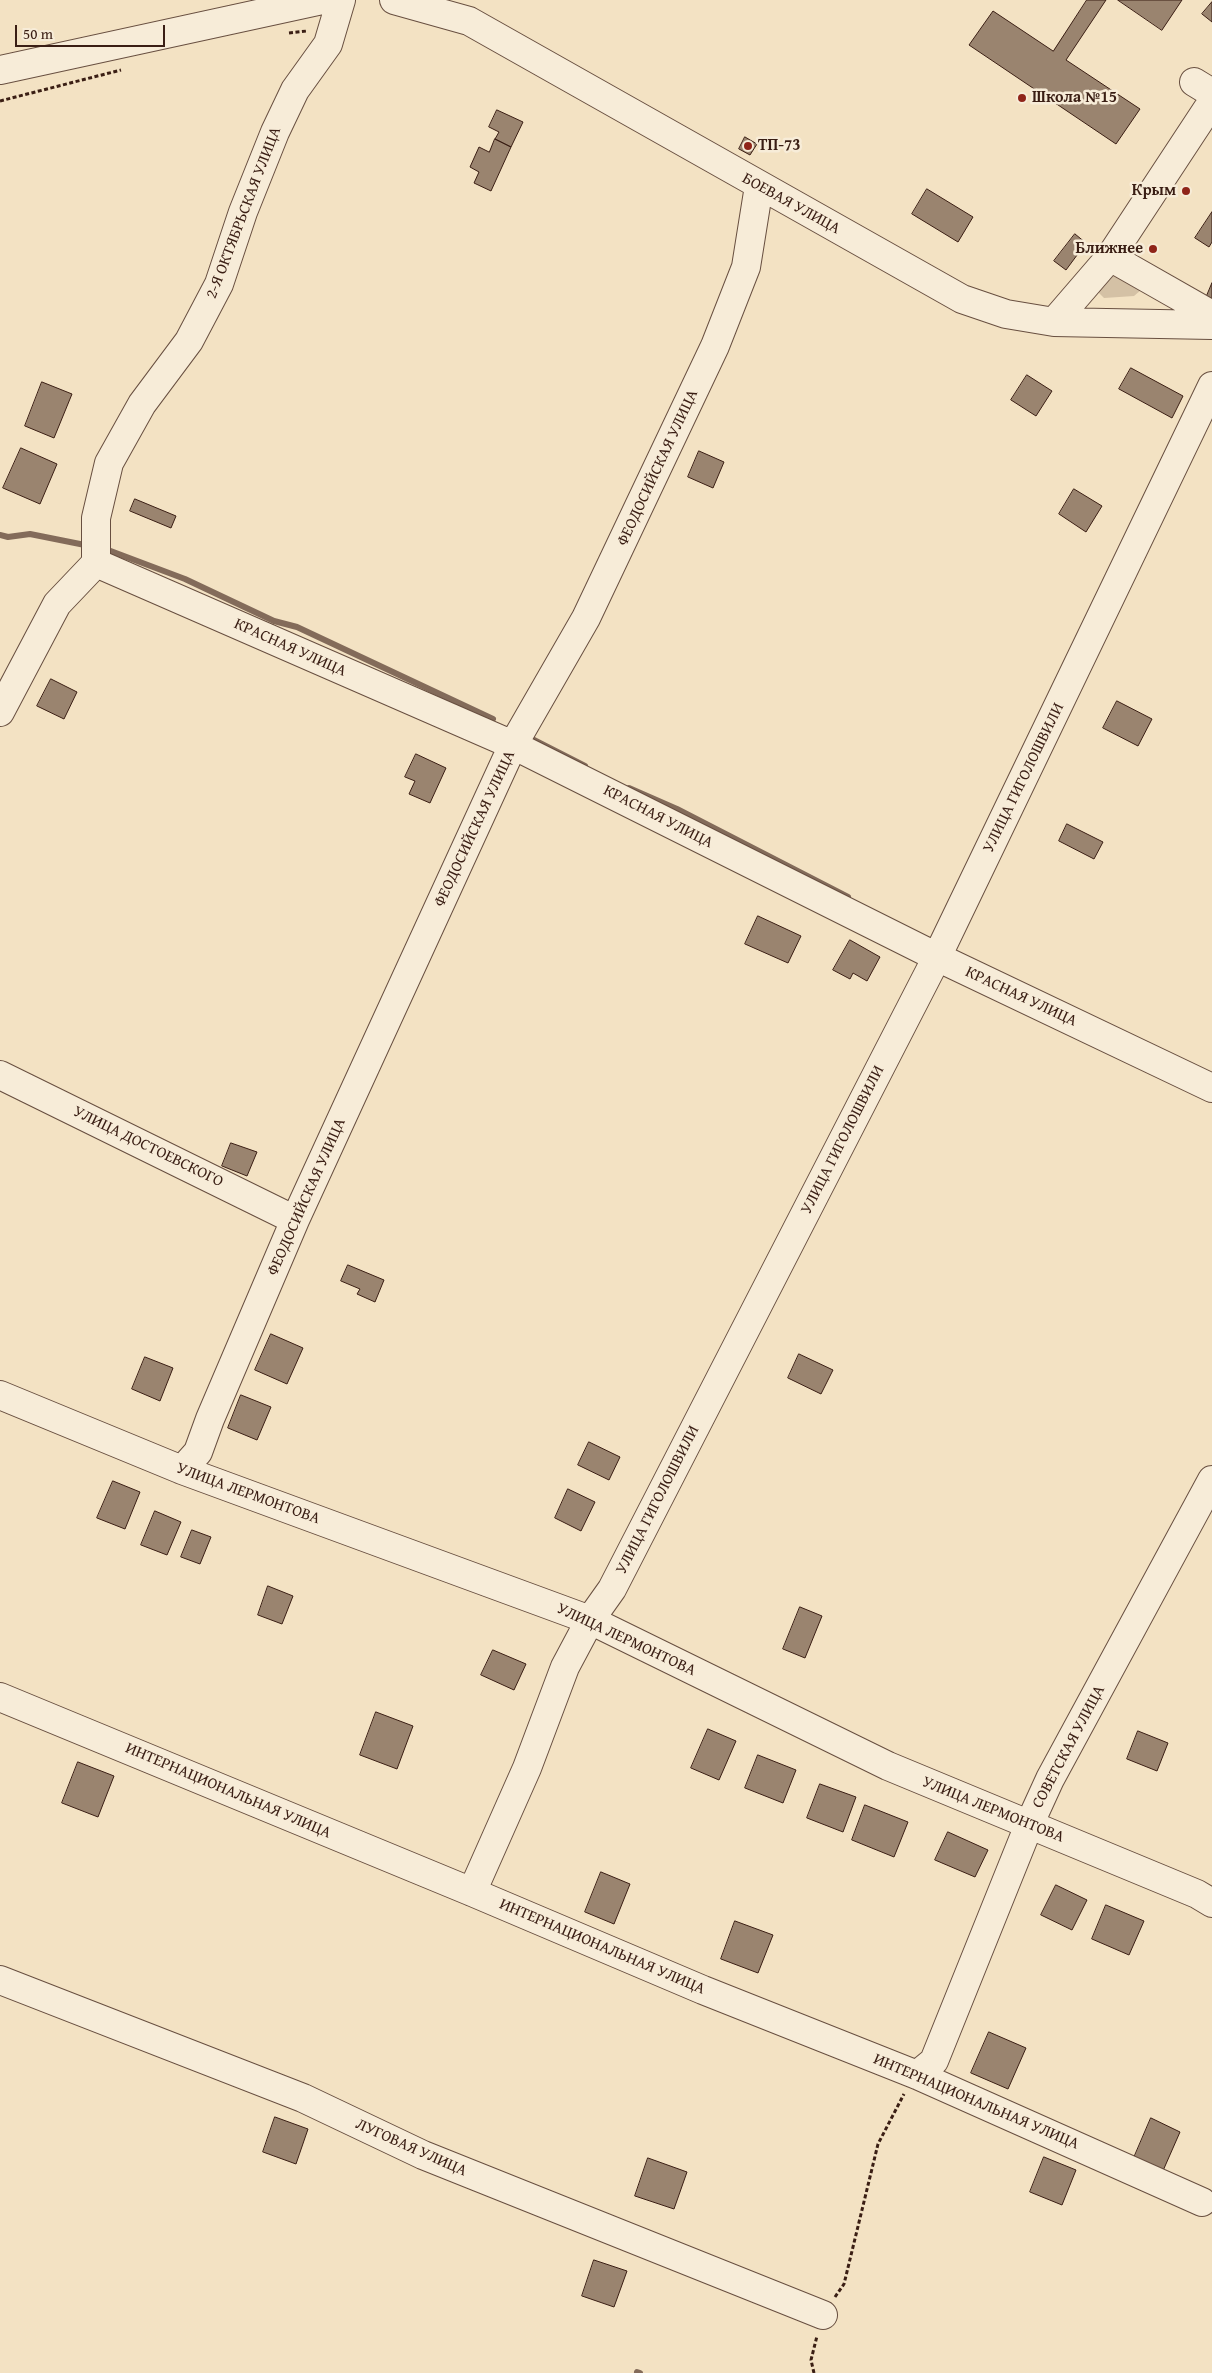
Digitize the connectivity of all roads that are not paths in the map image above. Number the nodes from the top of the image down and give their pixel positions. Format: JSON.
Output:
{"nodes":[{"id":1,"x":322,"y":0,"type":"edge"},
{"id":2,"x":341,"y":0,"type":"edge"},
{"id":3,"x":394,"y":0,"type":"edge"},
{"id":4,"x":0,"y":70,"type":"edge"},
{"id":5,"x":1212,"y":102,"type":"edge"},
{"id":6,"x":759,"y":186,"type":"junction"},
{"id":7,"x":1110,"y":257,"type":"junction"},
{"id":8,"x":1212,"y":315,"type":"edge"},
{"id":9,"x":1054,"y":322,"type":"junction"},
{"id":10,"x":1212,"y":325,"type":"edge"},
{"id":11,"x":1212,"y":386,"type":"edge"},
{"id":12,"x":96,"y":563,"type":"junction"},
{"id":13,"x":0,"y":712,"type":"edge"},
{"id":14,"x":513,"y":745,"type":"junction"},
{"id":15,"x":937,"y":957,"type":"junction"},
{"id":16,"x":0,"y":1074,"type":"edge"},
{"id":17,"x":1212,"y":1088,"type":"edge"},
{"id":18,"x":295,"y":1220,"type":"junction"},
{"id":19,"x":0,"y":1394,"type":"edge"},
{"id":20,"x":182,"y":1470,"type":"junction"},
{"id":21,"x":1212,"y":1480,"type":"edge"},
{"id":22,"x":590,"y":1620,"type":"junction"},
{"id":23,"x":0,"y":1697,"type":"edge"},
{"id":24,"x":1029,"y":1825,"type":"junction"},
{"id":25,"x":472,"y":1892,"type":"junction"},
{"id":26,"x":1212,"y":1903,"type":"edge"},
{"id":27,"x":0,"y":1980,"type":"edge"},
{"id":28,"x":917,"y":2075,"type":"junction"},
{"id":29,"x":1202,"y":2202,"type":"dead end"},
{"id":30,"x":823,"y":2315,"type":"road end"}],
"edges":[{"from":1,"to":4,"type":"street"},
{"from":2,"to":12,"type":"street","name":"2-Я ОКТЯБРЬСКАЯ УЛИЦА"},
{"from":3,"to":6,"type":"street","name":"БОЕВАЯ УЛИЦА"},
{"from":5,"to":7,"type":"street"},
{"from":6,"to":9,"type":"street","name":"БОЕВАЯ УЛИЦА"},
{"from":6,"to":14,"type":"street","name":"ФЕОДОСИЙСКАЯ УЛИЦА"},
{"from":7,"to":8,"type":"street"},
{"from":7,"to":9,"type":"street"},
{"from":9,"to":10,"type":"street","name":"БОЕВАЯ УЛИЦА"},
{"from":11,"to":15,"type":"street","name":"УЛИЦА ГИГОЛОШВИЛИ"},
{"from":12,"to":13,"type":"street"},
{"from":12,"to":14,"type":"street","name":"КРАСНАЯ УЛИЦА"},
{"from":14,"to":15,"type":"street","name":"КРАСНАЯ УЛИЦА"},
{"from":14,"to":18,"type":"street","name":"ФЕОДОСИЙСКАЯ УЛИЦА"},
{"from":15,"to":17,"type":"street","name":"КРАСНАЯ УЛИЦА"},
{"from":15,"to":22,"type":"street","name":"УЛИЦА ГИГОЛОШВИЛИ"},
{"from":16,"to":18,"type":"street","name":"УЛИЦА ДОСТОЕВСКОГО"},
{"from":18,"to":20,"type":"street","name":"ФЕОДОСИЙСКАЯ УЛИЦА"},
{"from":19,"to":20,"type":"street","name":"УЛИЦА ЛЕРМОНТОВА"},
{"from":20,"to":22,"type":"street","name":"УЛИЦА ЛЕРМОНТОВА"},
{"from":21,"to":24,"type":"street","name":"СОВЕТСКАЯ УЛИЦА"},
{"from":22,"to":24,"type":"street","name":"УЛИЦА ЛЕРМОНТОВА"},
{"from":22,"to":25,"type":"street","name":"УЛИЦА ГИГОЛОШВИЛИ"},
{"from":23,"to":25,"type":"street","name":"ИНТЕРНАЦИОНАЛЬНАЯ УЛИЦА"},
{"from":24,"to":26,"type":"street","name":"УЛИЦА ЛЕРМОНТОВА"},
{"from":24,"to":28,"type":"street","name":"СОВЕТСКАЯ УЛИЦА"},
{"from":25,"to":28,"type":"street","name":"ИНТЕРНАЦИОНАЛЬНАЯ УЛИЦА"},
{"from":27,"to":30,"type":"street","name":"ЛУГОВАЯ УЛИЦА"},
{"from":28,"to":29,"type":"street","name":"ИНТЕРНАЦИОНАЛЬНАЯ УЛИЦА"}]}
